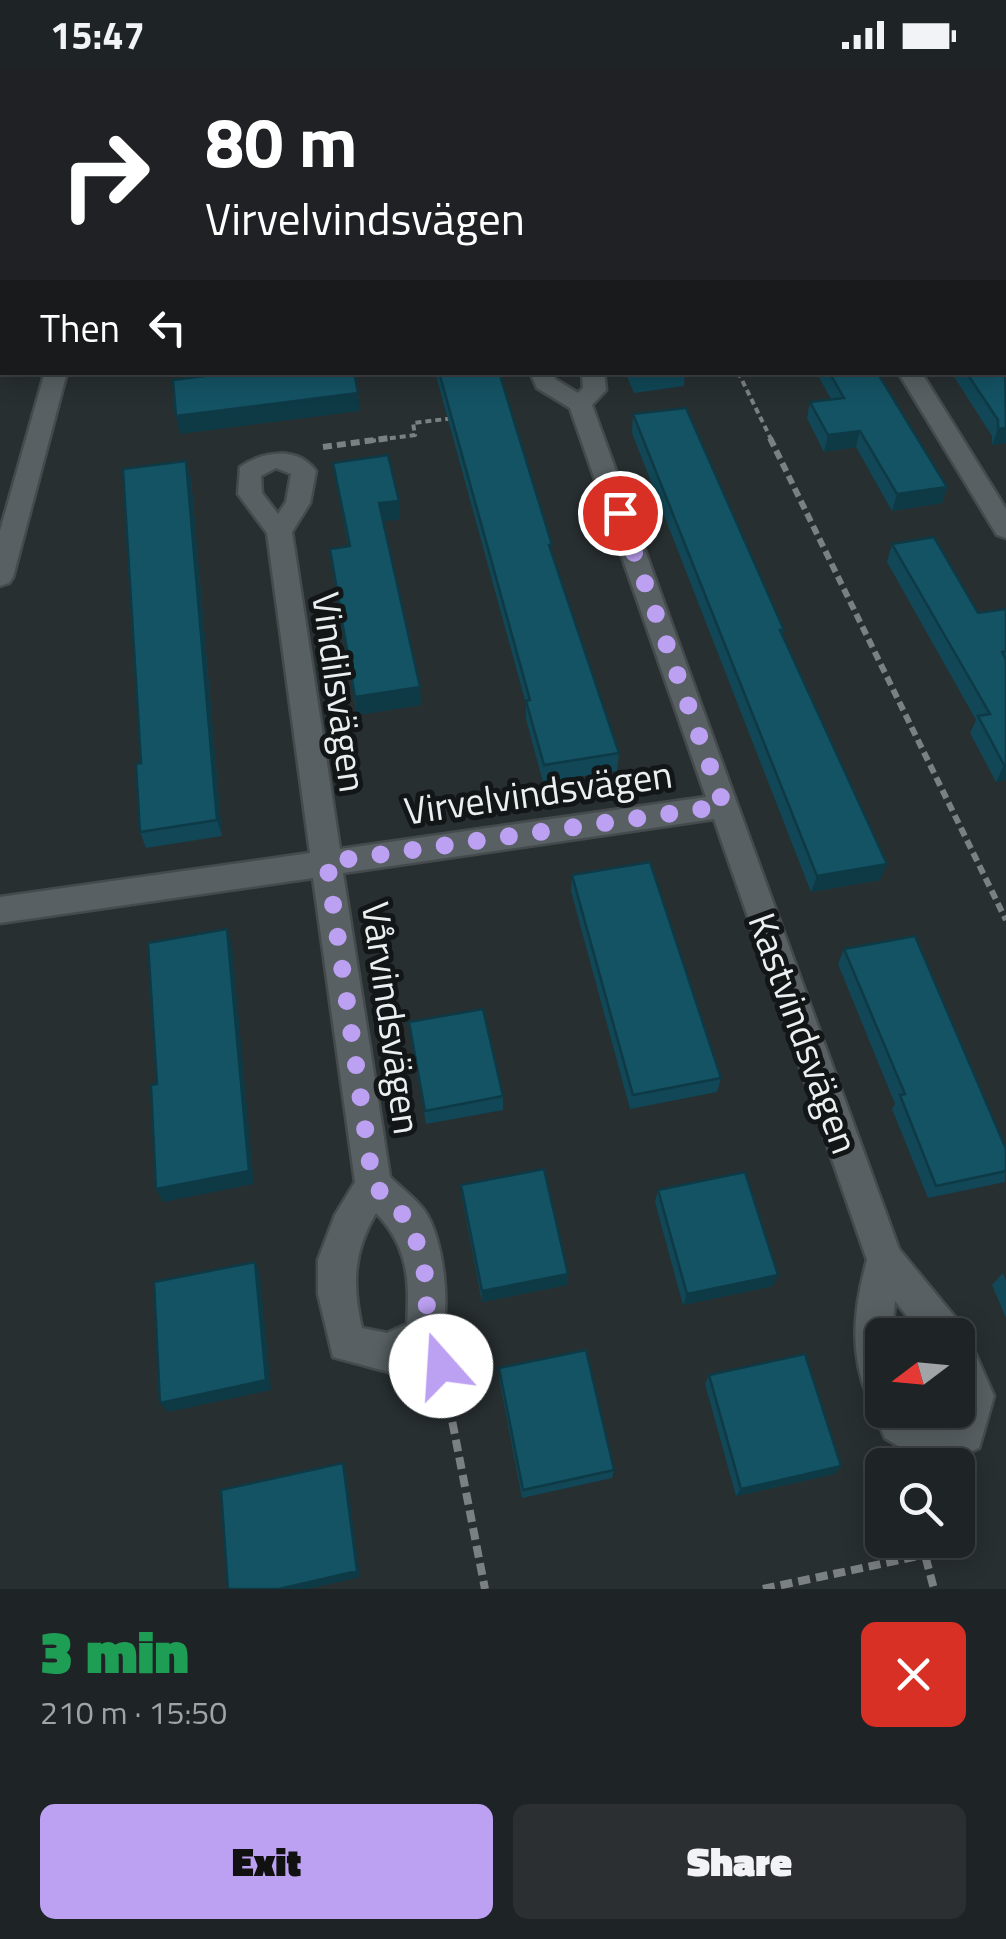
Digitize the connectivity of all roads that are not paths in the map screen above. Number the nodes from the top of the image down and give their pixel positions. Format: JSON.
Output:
{"nodes":[{"id":1,"x":55,"y":375,"type":"edge"},
{"id":2,"x":542,"y":375,"type":"edge"},
{"id":3,"x":594,"y":375,"type":"edge"},
{"id":4,"x":911,"y":375,"type":"edge"},
{"id":5,"x":580,"y":404,"type":"junction"},
{"id":6,"x":1006,"y":529,"type":"edge"},
{"id":7,"x":279,"y":532,"type":"junction"},
{"id":8,"x":0,"y":577,"type":"edge"},
{"id":9,"x":724,"y":806,"type":"junction"},
{"id":10,"x":327,"y":862,"type":"junction"},
{"id":11,"x":0,"y":910,"type":"edge"},
{"id":12,"x":373,"y":1184,"type":"junction"},
{"id":13,"x":885,"y":1260,"type":"junction"},
{"id":14,"x":872,"y":1318,"type":"edge"},
{"id":15,"x":932,"y":1318,"type":"edge"},
{"id":16,"x":905,"y":1428,"type":"edge"},
{"id":17,"x":966,"y":1428,"type":"edge"}],
"edges":[{"from":1,"to":8,"type":"street"},
{"from":2,"to":5,"type":"street"},
{"from":3,"to":5,"type":"street"},
{"from":4,"to":6,"type":"street"},
{"from":5,"to":9,"type":"street","name":"Virvelvindsvägen"},
{"from":7,"to":7,"type":"street","name":"Vindilsvägen"},
{"from":7,"to":10,"type":"street","name":"Vindilsvägen"},
{"from":9,"to":10,"type":"street","name":"Virvelvindsvägen"},
{"from":9,"to":13,"type":"street","name":"Kastvindsvägen"},
{"from":10,"to":11,"type":"street","name":"Virvelvindsvägen"},
{"from":10,"to":12,"type":"street","name":"Vårvindsvägen"},
{"from":12,"to":12,"type":"street","name":"Vårvindsvägen"},
{"from":13,"to":14,"type":"street"},
{"from":13,"to":15,"type":"street","name":"Kastvindsvägen"},
{"from":16,"to":17,"type":"street"}]}
